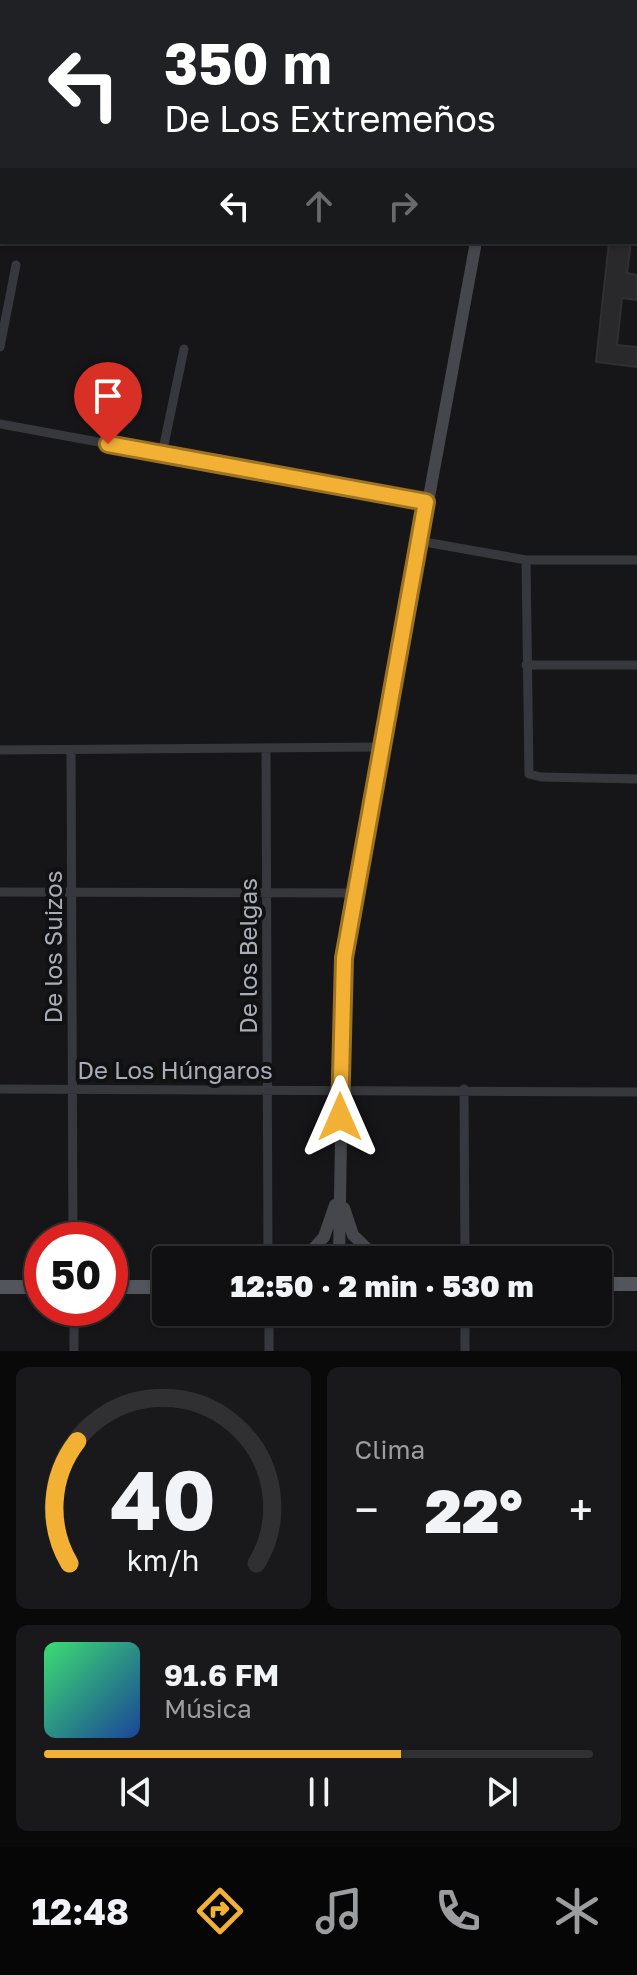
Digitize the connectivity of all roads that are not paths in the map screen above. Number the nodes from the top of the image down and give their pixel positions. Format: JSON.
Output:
{"nodes":[{"id":1,"x":476,"y":244,"type":"edge"},
{"id":2,"x":16,"y":265,"type":"dead end"},
{"id":3,"x":0,"y":347,"type":"edge"},
{"id":4,"x":184,"y":349,"type":"dead end"},
{"id":5,"x":0,"y":424,"type":"edge"},
{"id":6,"x":162,"y":454,"type":"junction"},
{"id":7,"x":426,"y":502,"type":"junction"},
{"id":8,"x":419,"y":541,"type":"junction"},
{"id":9,"x":526,"y":560,"type":"junction"},
{"id":10,"x":637,"y":560,"type":"edge"},
{"id":11,"x":526,"y":665,"type":"junction"},
{"id":12,"x":637,"y":665,"type":"edge"},
{"id":13,"x":381,"y":747,"type":"junction"},
{"id":14,"x":266,"y":748,"type":"junction"},
{"id":15,"x":0,"y":750,"type":"edge"},
{"id":16,"x":71,"y":750,"type":"junction"},
{"id":17,"x":637,"y":779,"type":"edge"},
{"id":18,"x":0,"y":892,"type":"edge"},
{"id":19,"x":72,"y":892,"type":"junction"},
{"id":20,"x":267,"y":892,"type":"junction"},
{"id":21,"x":354,"y":893,"type":"junction"},
{"id":22,"x":0,"y":1089,"type":"edge"},
{"id":23,"x":73,"y":1089,"type":"junction"},
{"id":24,"x":268,"y":1089,"type":"junction"},
{"id":25,"x":340,"y":1089,"type":"junction"},
{"id":26,"x":464,"y":1089,"type":"junction"},
{"id":27,"x":637,"y":1092,"type":"edge"},
{"id":28,"x":340,"y":1174,"type":"junction"},
{"id":29,"x":73,"y":1222,"type":"edge"},
{"id":30,"x":268,"y":1246,"type":"edge"},
{"id":31,"x":317,"y":1246,"type":"edge"},
{"id":32,"x":339,"y":1246,"type":"edge"},
{"id":33,"x":362,"y":1246,"type":"edge"},
{"id":34,"x":465,"y":1246,"type":"edge"},
{"id":35,"x":612,"y":1284,"type":"edge"},
{"id":36,"x":637,"y":1284,"type":"edge"},
{"id":37,"x":0,"y":1287,"type":"edge"},
{"id":38,"x":24,"y":1287,"type":"edge"},
{"id":39,"x":128,"y":1287,"type":"edge"},
{"id":40,"x":152,"y":1287,"type":"edge"},
{"id":41,"x":74,"y":1326,"type":"edge"},
{"id":42,"x":269,"y":1326,"type":"edge"},
{"id":43,"x":465,"y":1326,"type":"edge"},
{"id":44,"x":74,"y":1351,"type":"edge"},
{"id":45,"x":269,"y":1351,"type":"edge"},
{"id":46,"x":465,"y":1351,"type":"edge"}],
"edges":[{"from":1,"to":7,"type":"main road"},
{"from":2,"to":3,"type":"street"},
{"from":4,"to":6,"type":"street"},
{"from":5,"to":6,"type":"street"},
{"from":6,"to":7,"type":"street"},
{"from":7,"to":8,"type":"main road"},
{"from":8,"to":9,"type":"street"},
{"from":8,"to":13,"type":"main road"},
{"from":9,"to":10,"type":"street"},
{"from":9,"to":11,"type":"street"},
{"from":11,"to":12,"type":"street"},
{"from":11,"to":17,"type":"street"},
{"from":13,"to":14,"type":"street"},
{"from":13,"to":21,"type":"main road"},
{"from":14,"to":16,"type":"street"},
{"from":14,"to":20,"type":"street","name":"De los Belgas"},
{"from":15,"to":16,"type":"street"},
{"from":16,"to":19,"type":"street","name":"De los Suizos"},
{"from":18,"to":19,"type":"street"},
{"from":19,"to":20,"type":"street"},
{"from":19,"to":23,"type":"street","name":"De los Suizos"},
{"from":20,"to":21,"type":"street"},
{"from":20,"to":24,"type":"street","name":"De los Belgas"},
{"from":21,"to":25,"type":"main road"},
{"from":22,"to":23,"type":"street","name":"De Los Húngaros"},
{"from":23,"to":24,"type":"street","name":"De Los Húngaros"},
{"from":23,"to":29,"type":"street","name":"De los Suizos"},
{"from":24,"to":25,"type":"street","name":"De Los Húngaros"},
{"from":24,"to":30,"type":"street","name":"De los Belgas"},
{"from":25,"to":26,"type":"street","name":"De Los Húngaros"},
{"from":25,"to":28,"type":"main road"},
{"from":26,"to":27,"type":"street","name":"De Los Húngaros"},
{"from":26,"to":34,"type":"street"},
{"from":28,"to":31,"type":"main road"},
{"from":28,"to":32,"type":"main road"},
{"from":28,"to":33,"type":"main road"},
{"from":35,"to":36,"type":"main road"},
{"from":37,"to":38,"type":"main road"},
{"from":39,"to":40,"type":"main road"},
{"from":41,"to":44,"type":"street"},
{"from":42,"to":45,"type":"street"},
{"from":43,"to":46,"type":"street"}]}
